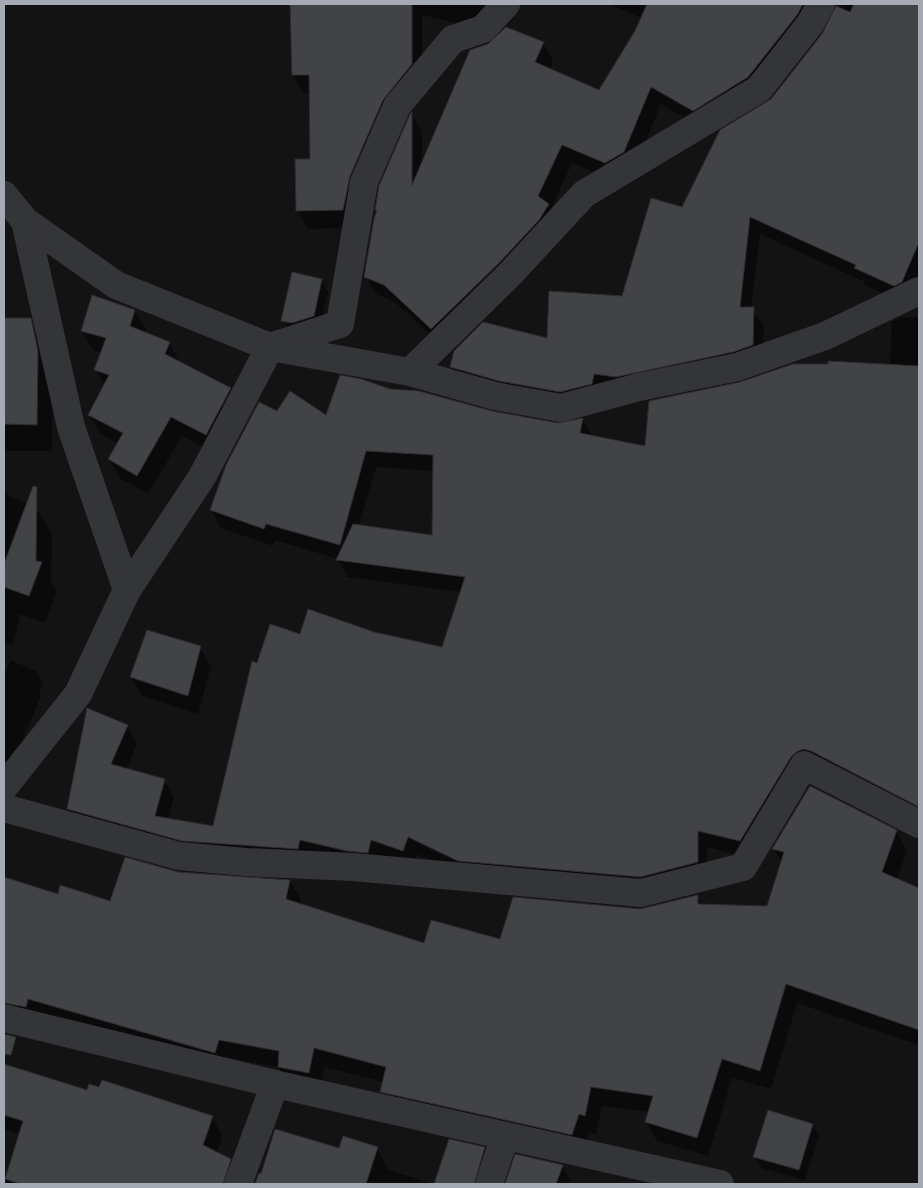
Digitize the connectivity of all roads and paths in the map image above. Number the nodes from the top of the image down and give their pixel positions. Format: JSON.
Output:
{"nodes":[{"id":1,"x":506,"y":4,"type":"edge"},
{"id":2,"x":821,"y":4,"type":"edge"},
{"id":3,"x":4,"y":195,"type":"edge"},
{"id":4,"x":25,"y":221,"type":"junction"},
{"id":5,"x":919,"y":291,"type":"edge"},
{"id":6,"x":270,"y":347,"type":"junction"},
{"id":7,"x":410,"y":372,"type":"junction"},
{"id":8,"x":127,"y":590,"type":"junction"},
{"id":9,"x":4,"y":787,"type":"edge"},
{"id":10,"x":4,"y":808,"type":"edge"},
{"id":11,"x":919,"y":824,"type":"edge"},
{"id":12,"x":4,"y":1018,"type":"edge"},
{"id":13,"x":275,"y":1084,"type":"junction"},
{"id":14,"x":504,"y":1136,"type":"junction"},
{"id":15,"x":238,"y":1184,"type":"edge"},
{"id":16,"x":489,"y":1184,"type":"edge"},
{"id":17,"x":720,"y":1184,"type":"edge"}],
"edges":[{"from":1,"to":6,"type":"street"},
{"from":2,"to":7,"type":"street"},
{"from":3,"to":4,"type":"street"},
{"from":4,"to":6,"type":"street"},
{"from":4,"to":8,"type":"street"},
{"from":5,"to":7,"type":"street"},
{"from":6,"to":7,"type":"street"},
{"from":6,"to":8,"type":"street"},
{"from":8,"to":9,"type":"street"},
{"from":10,"to":11,"type":"street"},
{"from":12,"to":13,"type":"street"},
{"from":13,"to":14,"type":"street"},
{"from":13,"to":15,"type":"street"},
{"from":14,"to":16,"type":"street"},
{"from":14,"to":17,"type":"street"}]}
